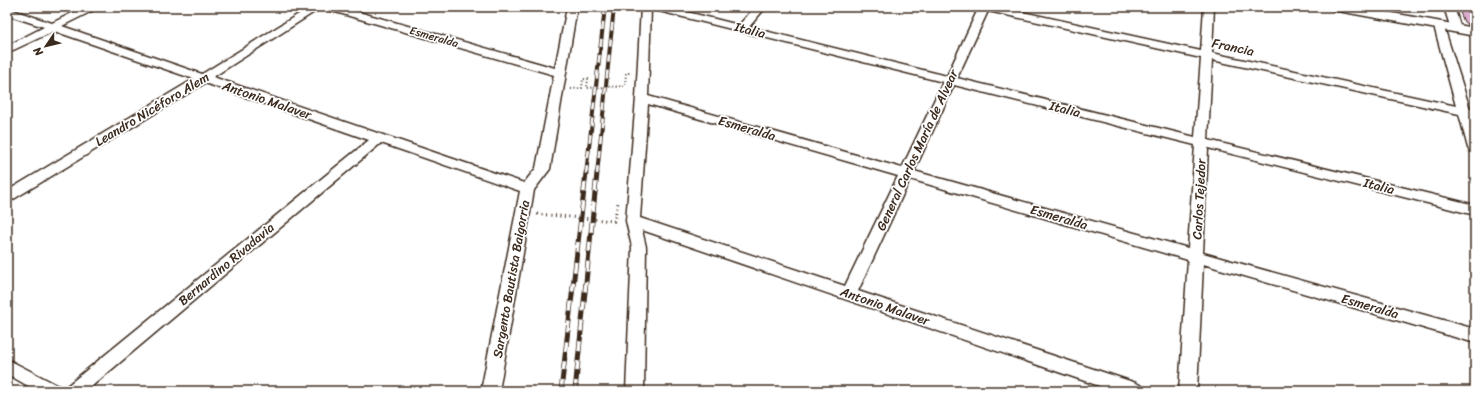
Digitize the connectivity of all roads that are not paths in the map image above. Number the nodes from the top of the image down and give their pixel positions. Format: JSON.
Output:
{"nodes":[{"id":1,"x":92,"y":7,"type":"edge"},
{"id":2,"x":317,"y":7,"type":"edge"},
{"id":3,"x":329,"y":7,"type":"edge"},
{"id":4,"x":572,"y":7,"type":"edge"},
{"id":5,"x":646,"y":7,"type":"edge"},
{"id":6,"x":654,"y":7,"type":"edge"},
{"id":7,"x":761,"y":7,"type":"edge"},
{"id":8,"x":985,"y":7,"type":"edge"},
{"id":9,"x":1209,"y":7,"type":"edge"},
{"id":10,"x":1338,"y":7,"type":"edge"},
{"id":11,"x":1448,"y":7,"type":"edge"},
{"id":12,"x":7,"y":11,"type":"edge"},
{"id":13,"x":1439,"y":26,"type":"junction"},
{"id":14,"x":53,"y":27,"type":"junction"},
{"id":15,"x":742,"y":28,"type":"junction"},
{"id":16,"x":1456,"y":29,"type":"junction"},
{"id":17,"x":1475,"y":32,"type":"edge"},
{"id":18,"x":7,"y":50,"type":"edge"},
{"id":19,"x":1207,"y":55,"type":"junction"},
{"id":20,"x":561,"y":73,"type":"junction"},
{"id":21,"x":204,"y":78,"type":"junction"},
{"id":22,"x":950,"y":80,"type":"junction"},
{"id":23,"x":642,"y":92,"type":"junction"},
{"id":24,"x":1469,"y":112,"type":"edge"},
{"id":25,"x":379,"y":138,"type":"junction"},
{"id":26,"x":1202,"y":142,"type":"junction"},
{"id":27,"x":1475,"y":148,"type":"edge"},
{"id":28,"x":906,"y":173,"type":"junction"},
{"id":29,"x":527,"y":189,"type":"junction"},
{"id":30,"x":7,"y":197,"type":"edge"},
{"id":31,"x":1475,"y":210,"type":"edge"},
{"id":32,"x":633,"y":221,"type":"junction"},
{"id":33,"x":1195,"y":256,"type":"junction"},
{"id":34,"x":849,"y":294,"type":"junction"},
{"id":35,"x":1475,"y":336,"type":"edge"},
{"id":36,"x":7,"y":366,"type":"edge"},
{"id":37,"x":53,"y":391,"type":"edge"},
{"id":38,"x":73,"y":391,"type":"edge"},
{"id":39,"x":490,"y":391,"type":"edge"},
{"id":40,"x":635,"y":391,"type":"edge"},
{"id":41,"x":1136,"y":391,"type":"edge"},
{"id":42,"x":1188,"y":391,"type":"edge"}],
"edges":[{"from":1,"to":14,"type":"street"},
{"from":2,"to":21,"type":"street","name":"Leandro Nicéforo Alem"},
{"from":3,"to":20,"type":"street","name":"Esmeralda"},
{"from":4,"to":20,"type":"street","name":"Sargento Bautista Baigorria"},
{"from":5,"to":23,"type":"street"},
{"from":6,"to":15,"type":"street","name":"Italia"},
{"from":7,"to":15,"type":"street"},
{"from":8,"to":19,"type":"street","name":"Francia"},
{"from":8,"to":22,"type":"street","name":"General Carlos María de Alvear"},
{"from":9,"to":19,"type":"street","name":"Carlos Tejedor"},
{"from":10,"to":13,"type":"street"},
{"from":11,"to":16,"type":"street"},
{"from":12,"to":14,"type":"street","name":"Antonio Malaver"},
{"from":13,"to":16,"type":"street"},
{"from":13,"to":24,"type":"street"},
{"from":14,"to":18,"type":"street"},
{"from":14,"to":21,"type":"street","name":"Antonio Malaver"},
{"from":15,"to":22,"type":"street","name":"Italia"},
{"from":16,"to":17,"type":"street"},
{"from":19,"to":24,"type":"street","name":"Francia"},
{"from":19,"to":26,"type":"street","name":"Carlos Tejedor"},
{"from":20,"to":29,"type":"street","name":"Sargento Bautista Baigorria"},
{"from":21,"to":25,"type":"street","name":"Antonio Malaver"},
{"from":21,"to":30,"type":"street","name":"Leandro Nicéforo Alem"},
{"from":22,"to":26,"type":"street","name":"Italia"},
{"from":22,"to":28,"type":"street","name":"General Carlos María de Alvear"},
{"from":23,"to":28,"type":"street","name":"Esmeralda"},
{"from":23,"to":32,"type":"street"},
{"from":24,"to":27,"type":"street"},
{"from":25,"to":29,"type":"street","name":"Antonio Malaver"},
{"from":25,"to":38,"type":"street","name":"Bernardino Rivadavia"},
{"from":26,"to":31,"type":"street","name":"Italia"},
{"from":26,"to":33,"type":"street","name":"Carlos Tejedor"},
{"from":28,"to":33,"type":"street","name":"Esmeralda"},
{"from":28,"to":34,"type":"street","name":"General Carlos María de Alvear"},
{"from":29,"to":39,"type":"street","name":"Sargento Bautista Baigorria"},
{"from":32,"to":34,"type":"street","name":"Antonio Malaver"},
{"from":32,"to":40,"type":"street"},
{"from":33,"to":35,"type":"street","name":"Esmeralda"},
{"from":33,"to":42,"type":"street","name":"Carlos Tejedor"},
{"from":34,"to":41,"type":"street","name":"Antonio Malaver"},
{"from":36,"to":37,"type":"street"}]}
